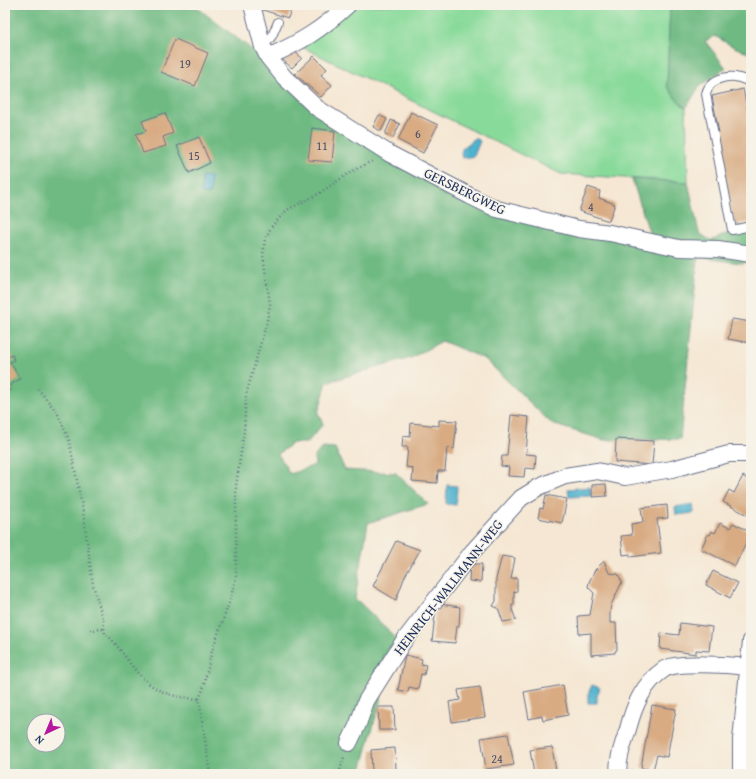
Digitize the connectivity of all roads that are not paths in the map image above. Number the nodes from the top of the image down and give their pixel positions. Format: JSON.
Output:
{"nodes":[{"id":1,"x":252,"y":5,"type":"edge"},
{"id":2,"x":348,"y":5,"type":"edge"},
{"id":3,"x":278,"y":22,"type":"dead end"},
{"id":4,"x":265,"y":52,"type":"junction"},
{"id":5,"x":751,"y":84,"type":"edge"},
{"id":6,"x":751,"y":226,"type":"edge"},
{"id":7,"x":751,"y":254,"type":"edge"},
{"id":8,"x":751,"y":454,"type":"edge"},
{"id":9,"x":751,"y":641,"type":"edge"},
{"id":10,"x":748,"y":667,"type":"junction"},
{"id":11,"x":349,"y":743,"type":"dead end"},
{"id":12,"x":619,"y":774,"type":"edge"},
{"id":13,"x":741,"y":774,"type":"edge"}],
"edges":[{"from":1,"to":4,"type":"street","name":"GERSBERGWEG"},
{"from":2,"to":4,"type":"street"},
{"from":3,"to":4,"type":"lane"},
{"from":4,"to":7,"type":"street","name":"GERSBERGWEG"},
{"from":5,"to":6,"type":"lane"},
{"from":8,"to":11,"type":"street","name":"HEINRICH-WALLMANN-WEG"},
{"from":9,"to":10,"type":"street"},
{"from":10,"to":12,"type":"street"},
{"from":10,"to":13,"type":"street"}]}
